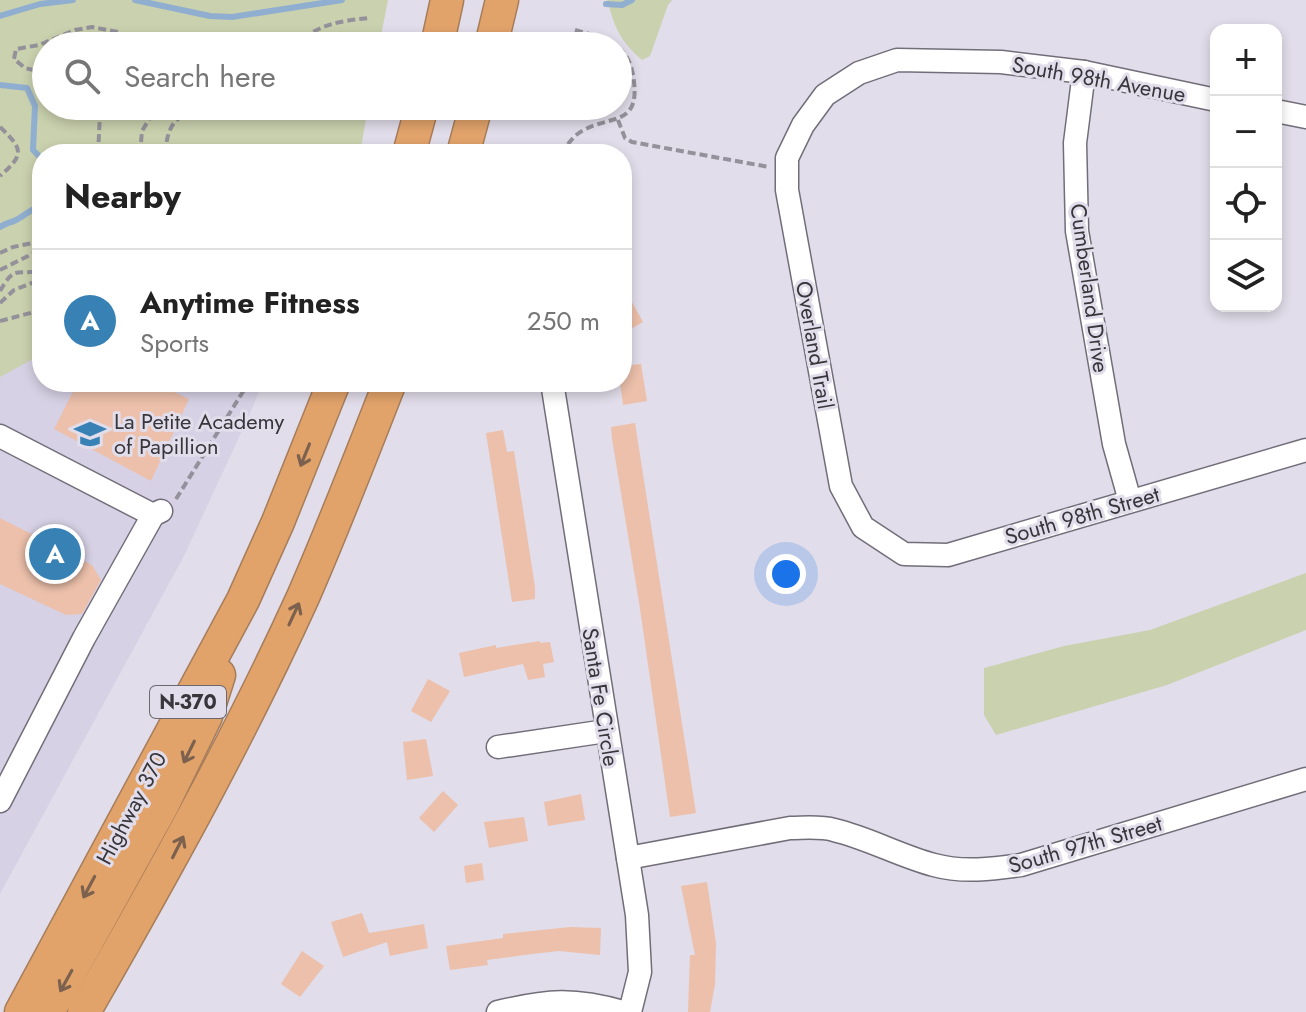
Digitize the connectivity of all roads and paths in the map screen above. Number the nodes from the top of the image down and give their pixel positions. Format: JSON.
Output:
{"nodes":[{"id":1,"x":447,"y":0,"type":"edge"},
{"id":2,"x":502,"y":0,"type":"edge"},
{"id":3,"x":370,"y":18,"type":"dead end"},
{"id":4,"x":575,"y":30,"type":"dead end"},
{"id":5,"x":70,"y":32,"type":"edge"},
{"id":6,"x":118,"y":32,"type":"edge"},
{"id":7,"x":314,"y":32,"type":"edge"},
{"id":8,"x":440,"y":32,"type":"edge"},
{"id":9,"x":494,"y":32,"type":"edge"},
{"id":10,"x":582,"y":32,"type":"edge"},
{"id":11,"x":32,"y":46,"type":"edge"},
{"id":12,"x":32,"y":70,"type":"edge"},
{"id":13,"x":1084,"y":72,"type":"junction"},
{"id":14,"x":632,"y":81,"type":"edge"},
{"id":15,"x":1210,"y":99,"type":"edge"},
{"id":16,"x":632,"y":103,"type":"edge"},
{"id":17,"x":1282,"y":112,"type":"edge"},
{"id":18,"x":1306,"y":117,"type":"edge"},
{"id":19,"x":100,"y":120,"type":"edge"},
{"id":20,"x":149,"y":120,"type":"edge"},
{"id":21,"x":175,"y":120,"type":"edge"},
{"id":22,"x":418,"y":120,"type":"edge"},
{"id":23,"x":472,"y":120,"type":"edge"},
{"id":24,"x":618,"y":120,"type":"joint"},
{"id":25,"x":0,"y":127,"type":"edge"},
{"id":26,"x":99,"y":144,"type":"edge"},
{"id":27,"x":141,"y":144,"type":"edge"},
{"id":28,"x":167,"y":144,"type":"edge"},
{"id":29,"x":412,"y":144,"type":"edge"},
{"id":30,"x":466,"y":144,"type":"edge"},
{"id":31,"x":570,"y":144,"type":"edge"},
{"id":32,"x":787,"y":164,"type":"junction"},
{"id":33,"x":0,"y":176,"type":"edge"},
{"id":34,"x":32,"y":242,"type":"edge"},
{"id":35,"x":0,"y":253,"type":"edge"},
{"id":36,"x":32,"y":254,"type":"edge"},
{"id":37,"x":0,"y":270,"type":"edge"},
{"id":38,"x":32,"y":272,"type":"edge"},
{"id":39,"x":32,"y":283,"type":"edge"},
{"id":40,"x":0,"y":291,"type":"edge"},
{"id":41,"x":0,"y":303,"type":"edge"},
{"id":42,"x":32,"y":313,"type":"edge"},
{"id":43,"x":0,"y":321,"type":"edge"},
{"id":44,"x":243,"y":392,"type":"edge"},
{"id":45,"x":330,"y":392,"type":"edge"},
{"id":46,"x":386,"y":392,"type":"edge"},
{"id":47,"x":554,"y":392,"type":"edge"},
{"id":48,"x":0,"y":436,"type":"edge"},
{"id":49,"x":1306,"y":450,"type":"edge"},
{"id":50,"x":1130,"y":501,"type":"junction"},
{"id":51,"x":157,"y":513,"type":"junction"},
{"id":52,"x":863,"y":527,"type":"joint"},
{"id":53,"x":243,"y":600,"type":"junction"},
{"id":54,"x":606,"y":731,"type":"junction"},
{"id":55,"x":498,"y":747,"type":"dead end"},
{"id":56,"x":1306,"y":779,"type":"edge"},
{"id":57,"x":0,"y":801,"type":"edge"},
{"id":58,"x":628,"y":858,"type":"junction"},
{"id":59,"x":21,"y":1012,"type":"edge"},
{"id":60,"x":48,"y":1012,"type":"edge"},
{"id":61,"x":84,"y":1012,"type":"edge"},
{"id":62,"x":498,"y":1012,"type":"edge"},
{"id":63,"x":623,"y":1012,"type":"edge"},
{"id":64,"x":630,"y":1012,"type":"edge"}],
"edges":[{"from":1,"to":8,"type":"highway"},
{"from":2,"to":9,"type":"highway"},
{"from":3,"to":7,"type":"path"},
{"from":4,"to":10,"type":"path"},
{"from":5,"to":6,"type":"path"},
{"from":11,"to":12,"type":"path"},
{"from":13,"to":15,"type":"street","name":"South 98th Avenue"},
{"from":13,"to":32,"type":"street","name":"South 98th Avenue"},
{"from":13,"to":50,"type":"street","name":"Cumberland Drive"},
{"from":14,"to":16,"type":"path"},
{"from":17,"to":18,"type":"street"},
{"from":19,"to":26,"type":"path"},
{"from":20,"to":27,"type":"path"},
{"from":21,"to":28,"type":"path"},
{"from":22,"to":29,"type":"highway"},
{"from":23,"to":30,"type":"highway"},
{"from":24,"to":31,"type":"path"},
{"from":24,"to":32,"type":"path"},
{"from":25,"to":33,"type":"path"},
{"from":32,"to":52,"type":"street","name":"Overland Trail"},
{"from":34,"to":35,"type":"path"},
{"from":36,"to":37,"type":"path"},
{"from":38,"to":40,"type":"path"},
{"from":39,"to":41,"type":"path"},
{"from":42,"to":43,"type":"path"},
{"from":44,"to":51,"type":"path"},
{"from":45,"to":53,"type":"highway","name":"Highway 370","number":"N-370","one_way":true},
{"from":61,"to":46,"type":"highway","number":"N-370","one_way":true},
{"from":47,"to":54,"type":"street","name":"Santa Fe Circle"},
{"from":48,"to":51,"type":"street"},
{"from":49,"to":50,"type":"street","name":"South 98th Street"},
{"from":50,"to":52,"type":"street","name":"South 98th Street"},
{"from":51,"to":57,"type":"street"},
{"from":53,"to":59,"type":"highway","name":"Highway 370","number":"N-370","one_way":true},
{"from":53,"to":60,"type":"highway","one_way":true},
{"from":54,"to":55,"type":"street"},
{"from":54,"to":58,"type":"street","name":"Santa Fe Circle"},
{"from":56,"to":58,"type":"street","name":"South 97th Street"},
{"from":58,"to":64,"type":"street","name":"Santa Fe Circle"},
{"from":62,"to":63,"type":"street"}]}
